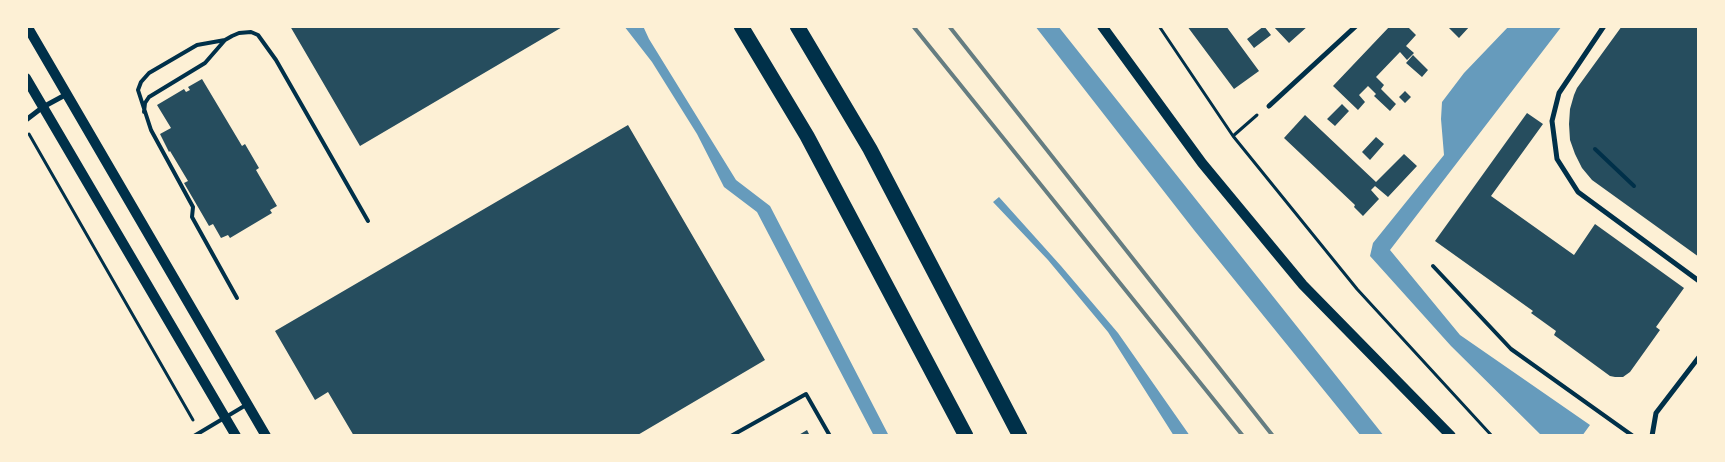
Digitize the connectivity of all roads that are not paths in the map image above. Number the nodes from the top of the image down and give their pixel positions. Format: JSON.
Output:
{"nodes":[{"id":1,"x":27,"y":26,"type":"edge"},
{"id":2,"x":741,"y":26,"type":"edge"},
{"id":3,"x":797,"y":26,"type":"edge"},
{"id":4,"x":1102,"y":26,"type":"edge"},
{"id":5,"x":1356,"y":26,"type":"edge"},
{"id":6,"x":1604,"y":26,"type":"edge"},
{"id":7,"x":225,"y":40,"type":"junction"},
{"id":8,"x":26,"y":78,"type":"edge"},
{"id":9,"x":67,"y":94,"type":"junction"},
{"id":10,"x":1269,"y":106,"type":"road end"},
{"id":11,"x":43,"y":107,"type":"junction"},
{"id":12,"x":144,"y":112,"type":"junction"},
{"id":13,"x":26,"y":120,"type":"edge"},
{"id":14,"x":1595,"y":149,"type":"dead end"},
{"id":15,"x":1634,"y":186,"type":"dead end"},
{"id":16,"x":368,"y":221,"type":"dead end"},
{"id":17,"x":1433,"y":266,"type":"dead end"},
{"id":18,"x":1699,"y":281,"type":"edge"},
{"id":19,"x":238,"y":298,"type":"dead end"},
{"id":20,"x":1699,"y":357,"type":"edge"},
{"id":21,"x":247,"y":404,"type":"junction"},
{"id":22,"x":225,"y":417,"type":"junction"},
{"id":23,"x":194,"y":436,"type":"edge"},
{"id":24,"x":236,"y":436,"type":"edge"},
{"id":25,"x":266,"y":436,"type":"edge"},
{"id":26,"x":731,"y":436,"type":"edge"},
{"id":27,"x":830,"y":436,"type":"edge"},
{"id":28,"x":966,"y":436,"type":"edge"},
{"id":29,"x":1020,"y":436,"type":"edge"},
{"id":30,"x":1450,"y":436,"type":"edge"},
{"id":31,"x":1633,"y":436,"type":"edge"},
{"id":32,"x":1652,"y":436,"type":"edge"}],
"edges":[{"from":1,"to":9,"type":"main road"},
{"from":2,"to":28,"type":"highway"},
{"from":3,"to":29,"type":"highway"},
{"from":4,"to":30,"type":"main road"},
{"from":5,"to":10,"type":"street"},
{"from":6,"to":18,"type":"street"},
{"from":7,"to":12,"type":"lane"},
{"from":7,"to":12,"type":"lane"},
{"from":7,"to":16,"type":"lane"},
{"from":8,"to":11,"type":"main road"},
{"from":9,"to":11,"type":"street"},
{"from":9,"to":21,"type":"main road"},
{"from":11,"to":13,"type":"street"},
{"from":11,"to":22,"type":"main road"},
{"from":12,"to":19,"type":"lane"},
{"from":14,"to":15,"type":"lane"},
{"from":17,"to":31,"type":"lane"},
{"from":20,"to":32,"type":"street"},
{"from":21,"to":22,"type":"lane"},
{"from":21,"to":25,"type":"main road"},
{"from":22,"to":23,"type":"lane"},
{"from":22,"to":24,"type":"main road"},
{"from":26,"to":27,"type":"lane"}]}
